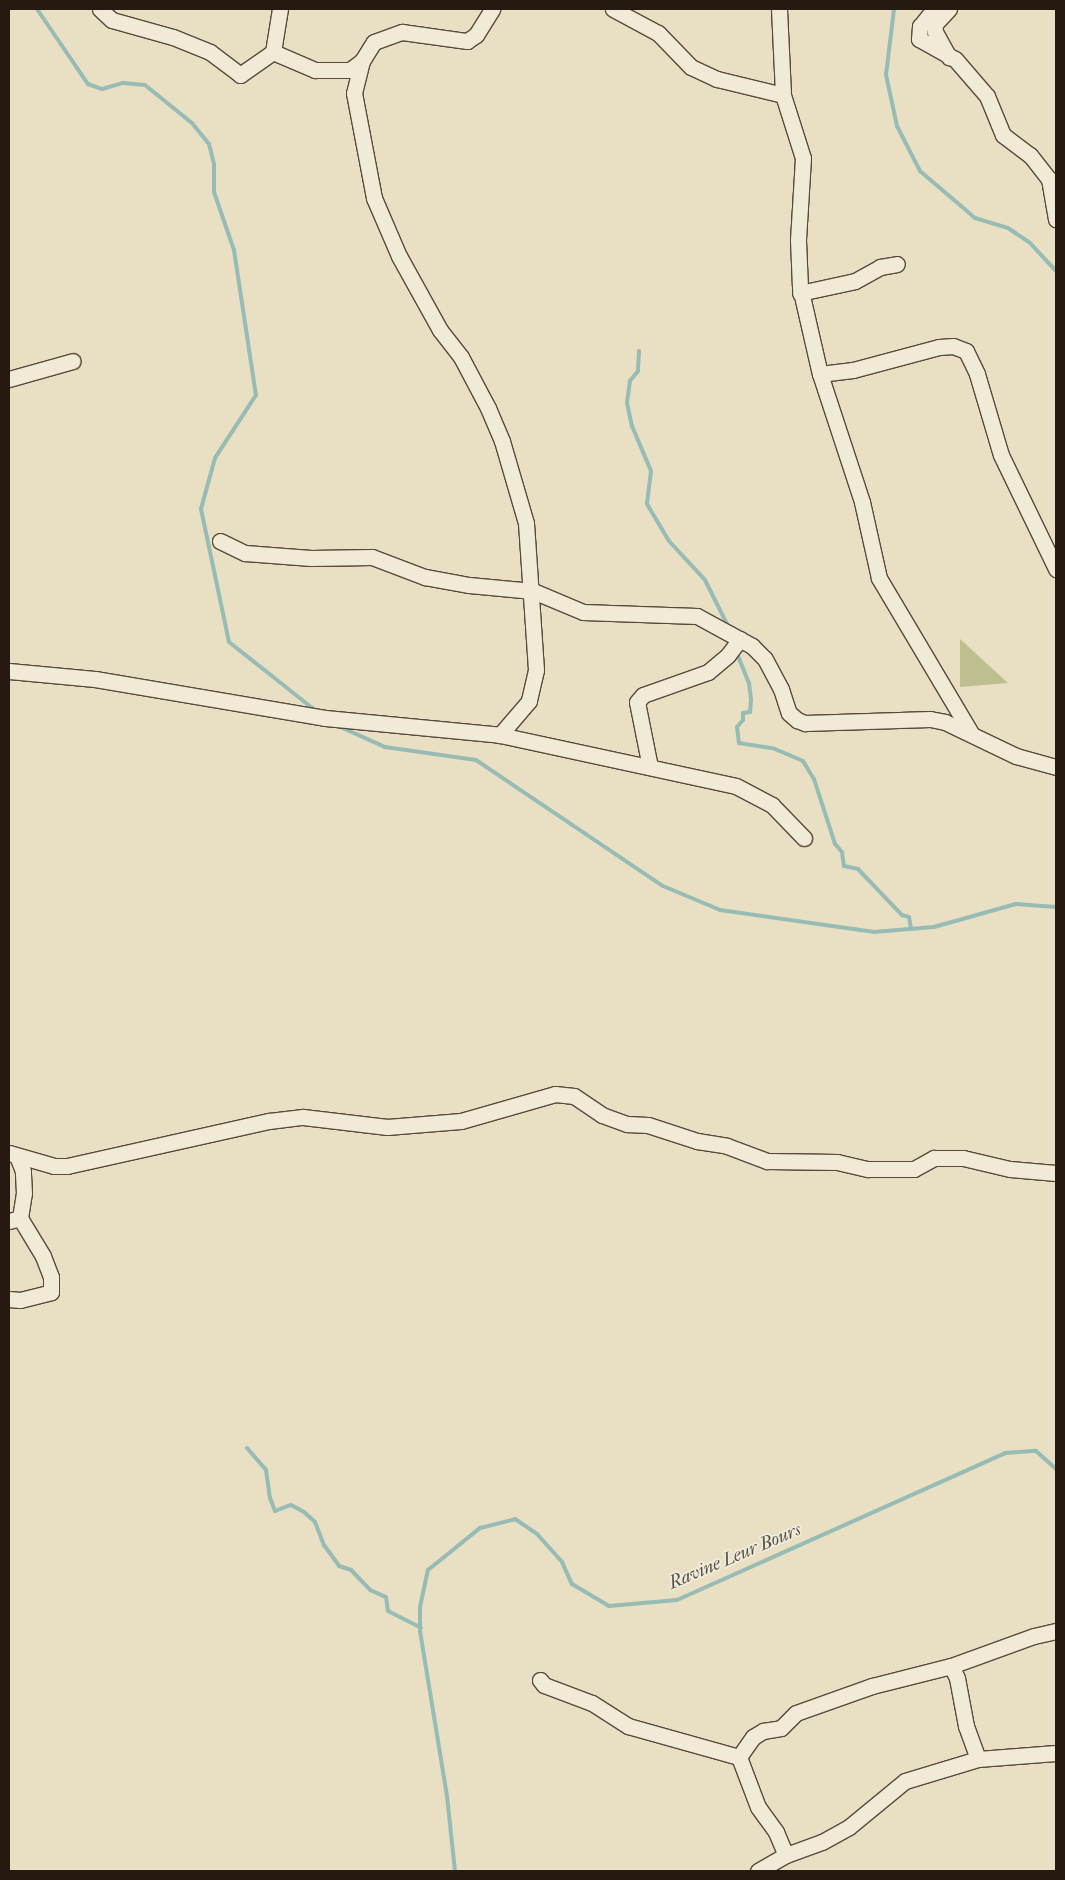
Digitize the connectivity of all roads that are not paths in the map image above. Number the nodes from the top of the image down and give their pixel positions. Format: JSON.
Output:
{"nodes":[{"id":1,"x":100,"y":9,"type":"edge"},
{"id":2,"x":280,"y":9,"type":"edge"},
{"id":3,"x":492,"y":9,"type":"edge"},
{"id":4,"x":613,"y":9,"type":"edge"},
{"id":5,"x":779,"y":9,"type":"edge"},
{"id":6,"x":934,"y":9,"type":"edge"},
{"id":7,"x":949,"y":9,"type":"edge"},
{"id":8,"x":934,"y":25,"type":"junction"},
{"id":9,"x":273,"y":52,"type":"junction"},
{"id":10,"x":949,"y":57,"type":"junction"},
{"id":11,"x":362,"y":60,"type":"junction"},
{"id":12,"x":782,"y":95,"type":"junction"},
{"id":13,"x":1056,"y":219,"type":"edge"},
{"id":14,"x":897,"y":264,"type":"dead end"},
{"id":15,"x":800,"y":293,"type":"junction"},
{"id":16,"x":74,"y":361,"type":"dead end"},
{"id":17,"x":820,"y":374,"type":"junction"},
{"id":18,"x":9,"y":379,"type":"edge"},
{"id":19,"x":220,"y":541,"type":"dead end"},
{"id":20,"x":1056,"y":569,"type":"edge"},
{"id":21,"x":533,"y":591,"type":"junction"},
{"id":22,"x":734,"y":646,"type":"junction"},
{"id":23,"x":9,"y":671,"type":"edge"},
{"id":24,"x":971,"y":733,"type":"junction"},
{"id":25,"x":500,"y":735,"type":"junction"},
{"id":26,"x":650,"y":767,"type":"junction"},
{"id":27,"x":1056,"y":767,"type":"edge"},
{"id":28,"x":804,"y":838,"type":"dead end"},
{"id":29,"x":13,"y":1154,"type":"edge"},
{"id":30,"x":1056,"y":1173,"type":"edge"},
{"id":31,"x":14,"y":1220,"type":"edge"},
{"id":32,"x":9,"y":1298,"type":"edge"},
{"id":33,"x":1056,"y":1631,"type":"edge"},
{"id":34,"x":951,"y":1666,"type":"junction"},
{"id":35,"x":540,"y":1680,"type":"dead end"},
{"id":36,"x":1056,"y":1753,"type":"edge"},
{"id":37,"x":739,"y":1757,"type":"junction"},
{"id":38,"x":978,"y":1759,"type":"junction"},
{"id":39,"x":786,"y":1855,"type":"junction"},
{"id":40,"x":758,"y":1871,"type":"edge"}],
"edges":[{"from":1,"to":9,"type":"street"},
{"from":2,"to":9,"type":"street"},
{"from":3,"to":11,"type":"street"},
{"from":4,"to":12,"type":"street"},
{"from":5,"to":12,"type":"street"},
{"from":6,"to":8,"type":"street"},
{"from":6,"to":10,"type":"street"},
{"from":7,"to":8,"type":"street"},
{"from":8,"to":10,"type":"street"},
{"from":9,"to":11,"type":"street"},
{"from":10,"to":13,"type":"street"},
{"from":11,"to":21,"type":"street"},
{"from":12,"to":15,"type":"street"},
{"from":14,"to":15,"type":"street"},
{"from":15,"to":17,"type":"street"},
{"from":16,"to":18,"type":"street"},
{"from":17,"to":20,"type":"street"},
{"from":17,"to":24,"type":"street"},
{"from":19,"to":21,"type":"street"},
{"from":21,"to":22,"type":"street"},
{"from":21,"to":25,"type":"street"},
{"from":22,"to":24,"type":"street"},
{"from":22,"to":26,"type":"street"},
{"from":23,"to":25,"type":"street"},
{"from":24,"to":27,"type":"street"},
{"from":25,"to":26,"type":"street"},
{"from":26,"to":28,"type":"street"},
{"from":29,"to":30,"type":"street"},
{"from":29,"to":31,"type":"street"},
{"from":31,"to":32,"type":"street"},
{"from":33,"to":34,"type":"street"},
{"from":34,"to":37,"type":"street"},
{"from":34,"to":38,"type":"street"},
{"from":35,"to":37,"type":"street"},
{"from":36,"to":38,"type":"street"},
{"from":37,"to":39,"type":"street"},
{"from":38,"to":39,"type":"street"},
{"from":39,"to":40,"type":"street"}]}
